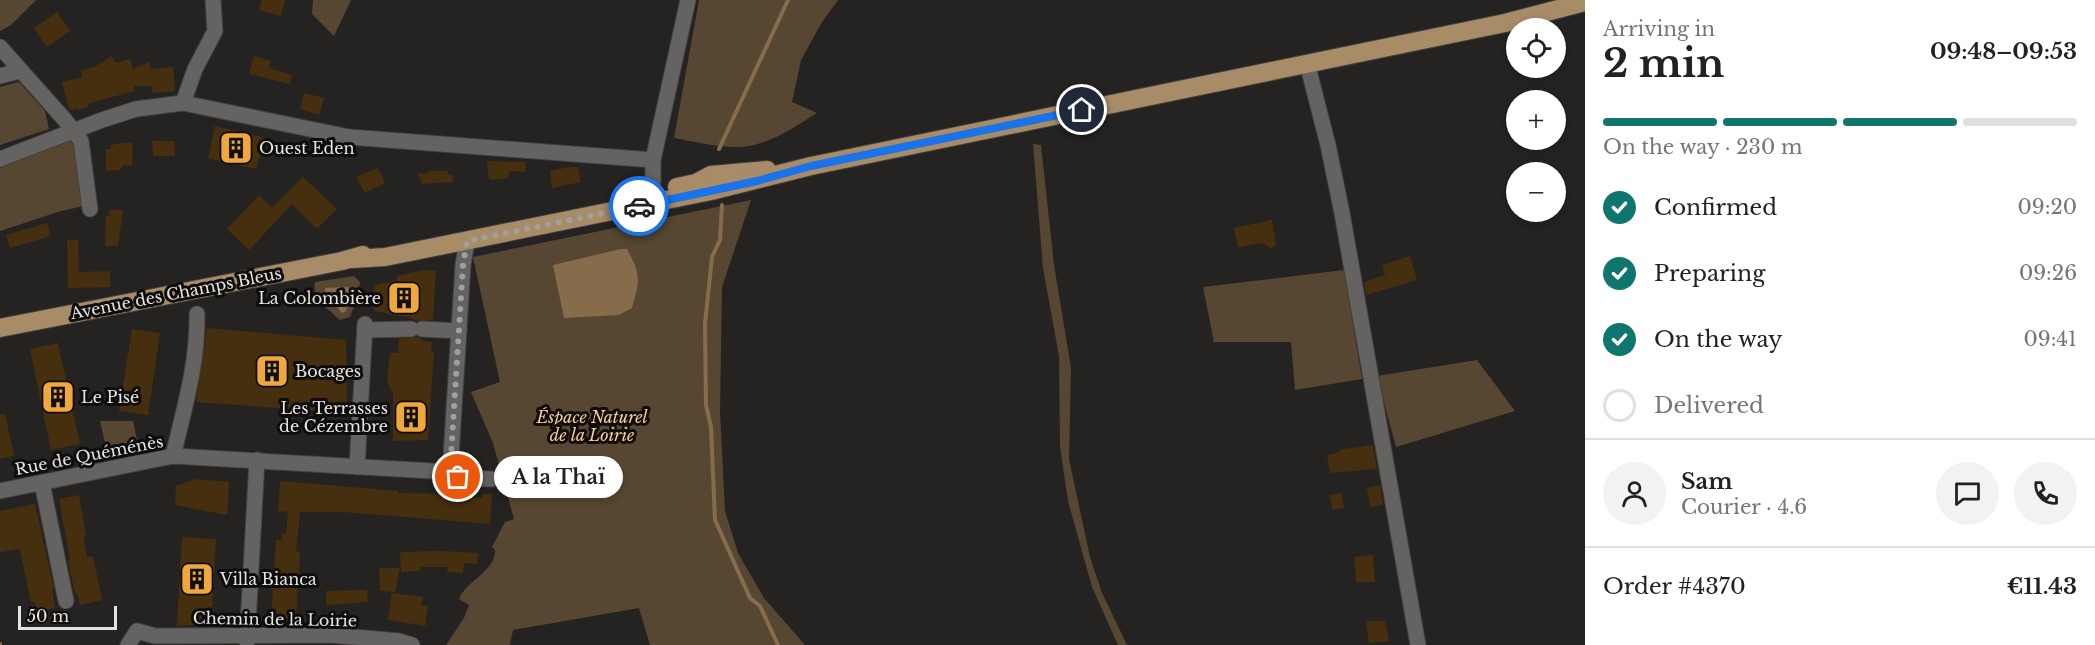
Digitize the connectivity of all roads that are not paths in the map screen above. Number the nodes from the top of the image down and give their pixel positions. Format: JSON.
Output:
{"nodes":[{"id":1,"x":213,"y":0,"type":"edge"},
{"id":2,"x":688,"y":0,"type":"edge"},
{"id":3,"x":1585,"y":2,"type":"edge"},
{"id":4,"x":0,"y":46,"type":"edge"},
{"id":5,"x":1307,"y":63,"type":"junction"},
{"id":6,"x":20,"y":71,"type":"junction"},
{"id":7,"x":0,"y":76,"type":"edge"},
{"id":8,"x":183,"y":103,"type":"junction"},
{"id":9,"x":74,"y":131,"type":"junction"},
{"id":10,"x":0,"y":159,"type":"edge"},
{"id":11,"x":653,"y":160,"type":"junction"},
{"id":12,"x":656,"y":197,"type":"junction"},
{"id":13,"x":90,"y":209,"type":"dead end"},
{"id":14,"x":487,"y":226,"type":"junction"},
{"id":15,"x":467,"y":241,"type":"junction"},
{"id":16,"x":352,"y":259,"type":"junction"},
{"id":17,"x":197,"y":314,"type":"dead end"},
{"id":18,"x":0,"y":328,"type":"edge"},
{"id":19,"x":459,"y":331,"type":"junction"},
{"id":20,"x":173,"y":456,"type":"junction"},
{"id":21,"x":257,"y":460,"type":"junction"},
{"id":22,"x":357,"y":467,"type":"junction"},
{"id":23,"x":450,"y":472,"type":"junction"},
{"id":24,"x":492,"y":479,"type":"dead end"},
{"id":25,"x":42,"y":483,"type":"junction"},
{"id":26,"x":0,"y":491,"type":"edge"},
{"id":27,"x":66,"y":601,"type":"dead end"},
{"id":28,"x":247,"y":640,"type":"edge"},
{"id":29,"x":332,"y":640,"type":"edge"},
{"id":30,"x":128,"y":645,"type":"edge"},
{"id":31,"x":412,"y":645,"type":"edge"},
{"id":32,"x":1418,"y":645,"type":"edge"}],
"edges":[{"from":1,"to":8,"type":"street"},
{"from":2,"to":11,"type":"street"},
{"from":3,"to":5,"type":"main road","name":"Avenue des Champs Bleus"},
{"from":4,"to":6,"type":"street"},
{"from":5,"to":12,"type":"main road","name":"Avenue des Champs Bleus"},
{"from":5,"to":32,"type":"street"},
{"from":6,"to":7,"type":"street"},
{"from":6,"to":9,"type":"street"},
{"from":8,"to":9,"type":"street"},
{"from":8,"to":11,"type":"street"},
{"from":9,"to":10,"type":"street"},
{"from":9,"to":13,"type":"street"},
{"from":11,"to":12,"type":"street"},
{"from":12,"to":14,"type":"main road","name":"Avenue des Champs Bleus"},
{"from":12,"to":15,"type":"main road","name":"Avenue des Champs Bleus"},
{"from":14,"to":15,"type":"main road","name":"Avenue des Champs Bleus"},
{"from":14,"to":16,"type":"main road","name":"Avenue des Champs Bleus"},
{"from":15,"to":16,"type":"main road","name":"Avenue des Champs Bleus"},
{"from":15,"to":19,"type":"street"},
{"from":16,"to":18,"type":"main road","name":"Avenue des Champs Bleus"},
{"from":17,"to":20,"type":"street"},
{"from":19,"to":22,"type":"street"},
{"from":19,"to":23,"type":"street"},
{"from":20,"to":21,"type":"street","name":"Rue de Quéménès"},
{"from":20,"to":25,"type":"street","name":"Rue de Quéménès"},
{"from":21,"to":22,"type":"street","name":"Rue de Quéménès"},
{"from":21,"to":28,"type":"street"},
{"from":22,"to":23,"type":"street","name":"Rue de Quéménès"},
{"from":23,"to":24,"type":"street","name":"Rue de Quéménès"},
{"from":25,"to":26,"type":"street","name":"Rue de Quéménès"},
{"from":25,"to":27,"type":"street"},
{"from":28,"to":29,"type":"street","name":"Chemin de la Loirie"},
{"from":28,"to":30,"type":"street","name":"Chemin de la Loirie"},
{"from":29,"to":31,"type":"street","name":"Chemin de la Loirie"}]}
